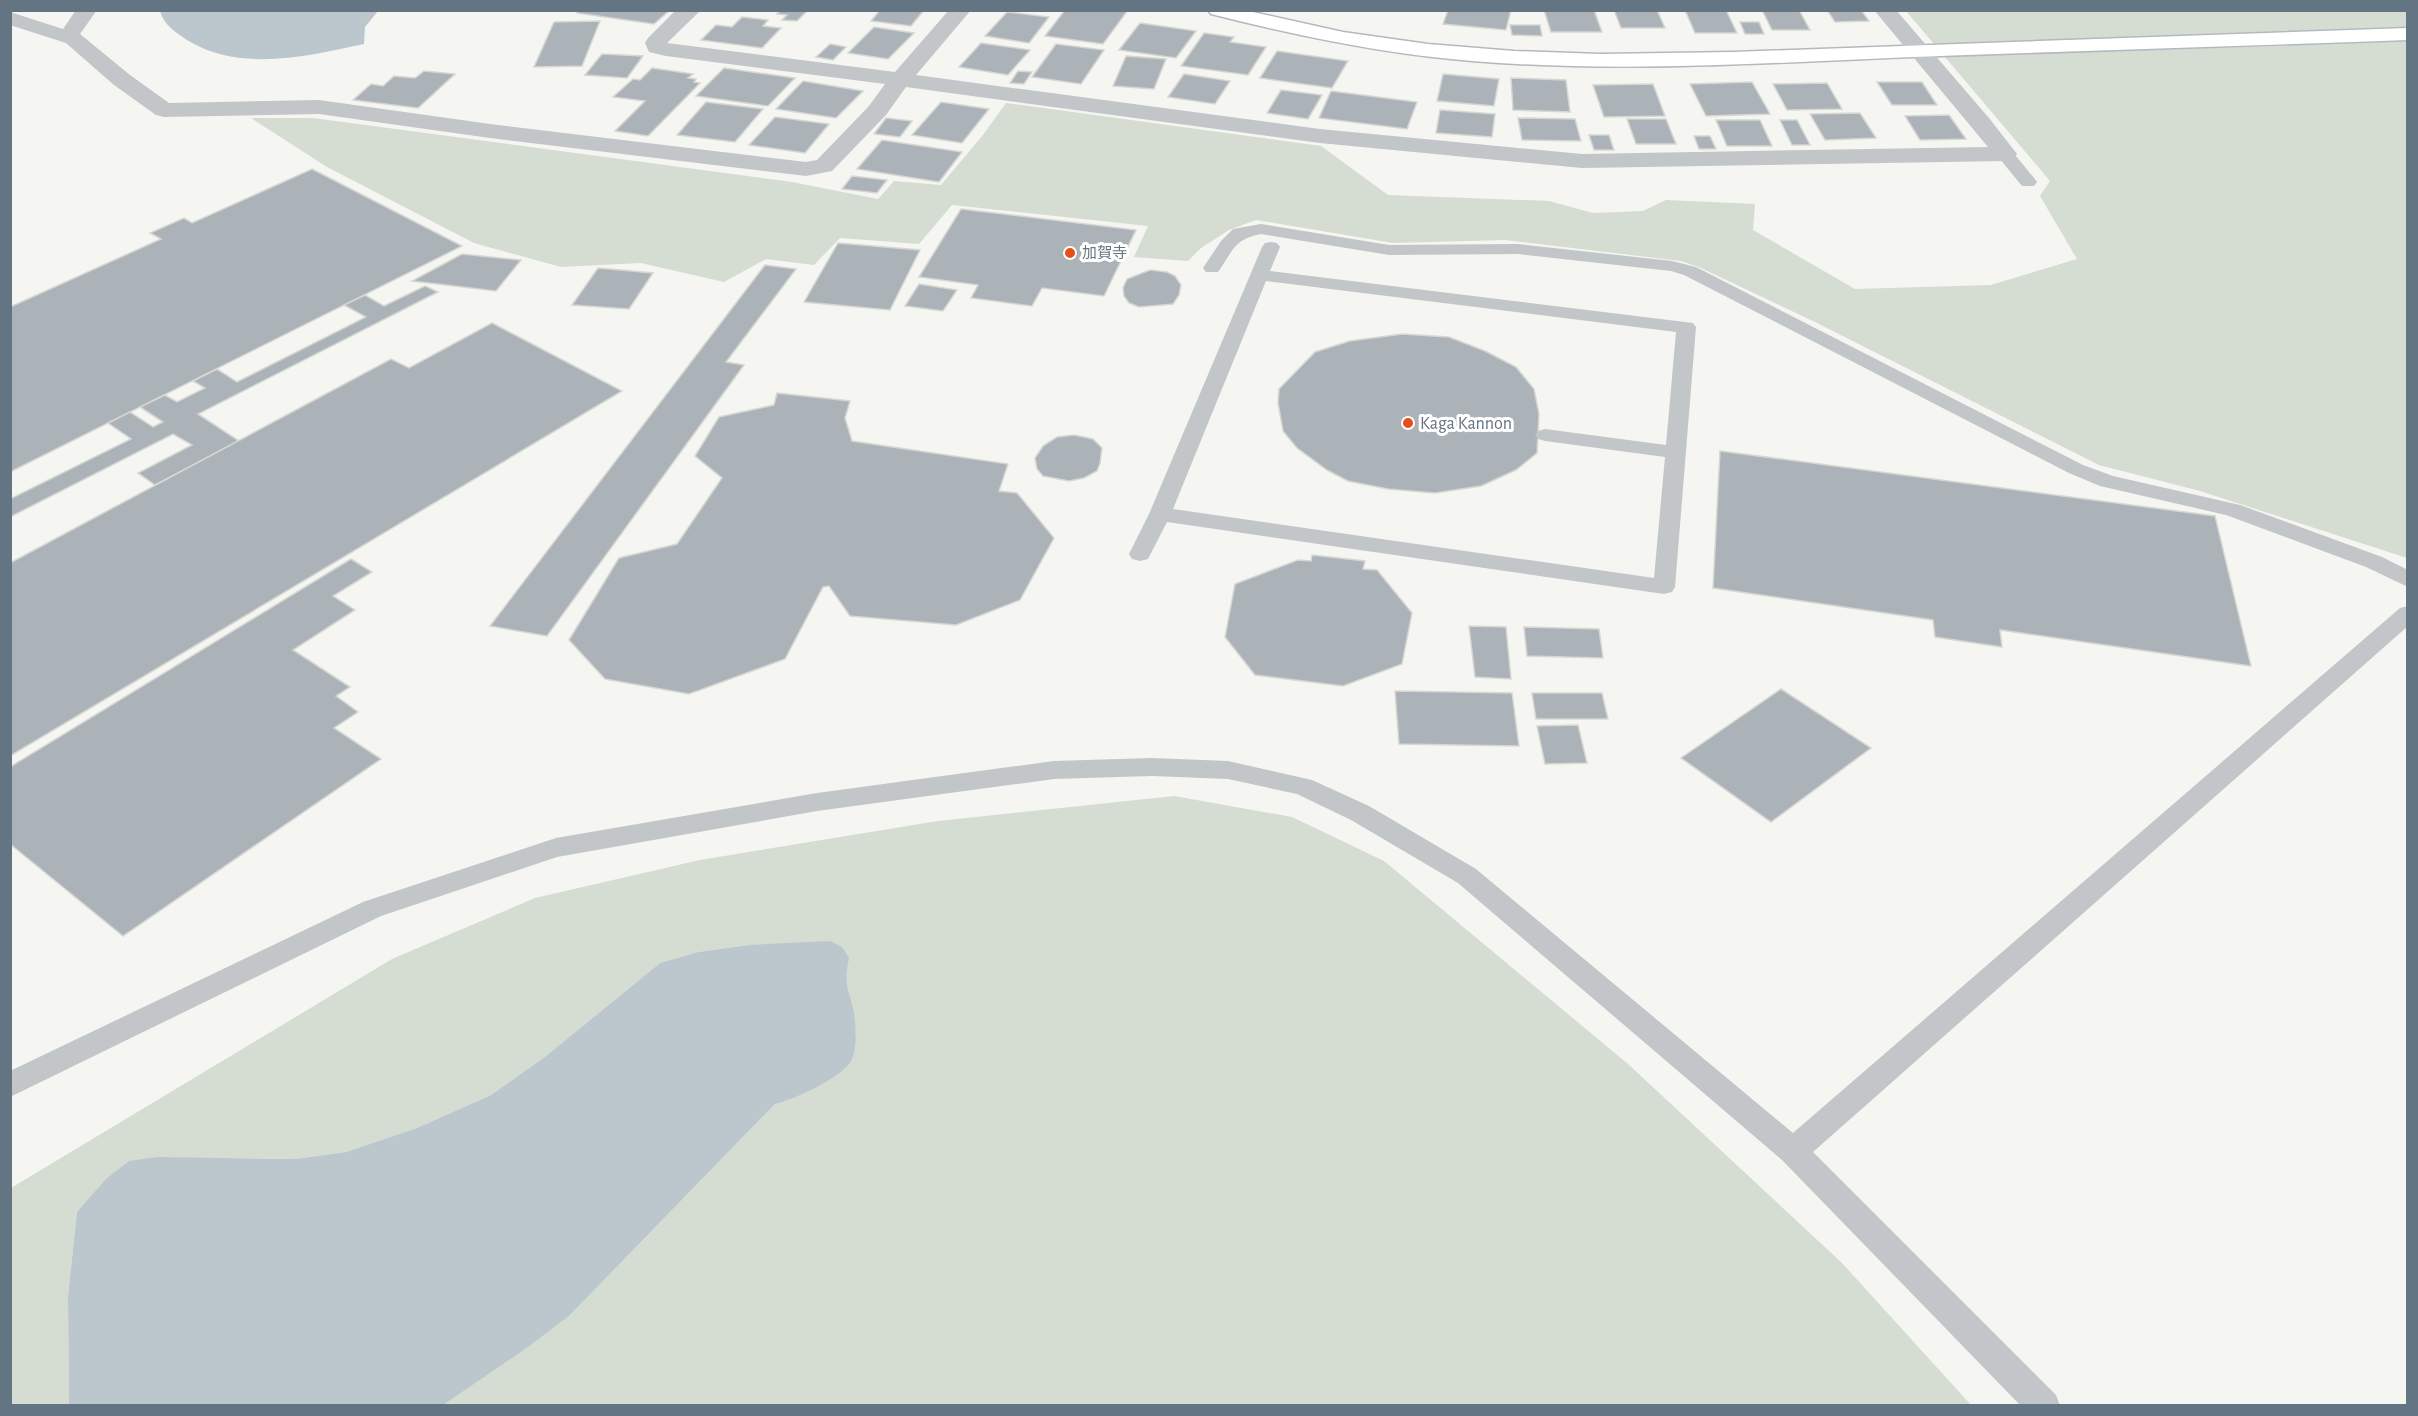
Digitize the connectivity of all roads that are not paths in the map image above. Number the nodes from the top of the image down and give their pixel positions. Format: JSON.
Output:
{"nodes":[{"id":1,"x":87,"y":10,"type":"edge"},
{"id":2,"x":691,"y":10,"type":"edge"},
{"id":3,"x":961,"y":10,"type":"edge"},
{"id":4,"x":1218,"y":10,"type":"edge"},
{"id":5,"x":1884,"y":10,"type":"edge"},
{"id":6,"x":10,"y":18,"type":"edge"},
{"id":7,"x":2408,"y":34,"type":"edge"},
{"id":8,"x":67,"y":36,"type":"junction"},
{"id":9,"x":1918,"y":51,"type":"junction"},
{"id":10,"x":900,"y":81,"type":"junction"},
{"id":11,"x":2006,"y":154,"type":"junction"},
{"id":12,"x":2028,"y":182,"type":"dead end"},
{"id":13,"x":1271,"y":247,"type":"dead end"},
{"id":14,"x":1212,"y":268,"type":"dead end"},
{"id":15,"x":1260,"y":274,"type":"junction"},
{"id":16,"x":1545,"y":435,"type":"dead end"},
{"id":17,"x":1675,"y":452,"type":"junction"},
{"id":18,"x":1160,"y":514,"type":"junction"},
{"id":19,"x":1140,"y":554,"type":"dead end"},
{"id":20,"x":2408,"y":580,"type":"edge"},
{"id":21,"x":2408,"y":613,"type":"edge"},
{"id":22,"x":10,"y":1085,"type":"edge"},
{"id":23,"x":1792,"y":1151,"type":"junction"},
{"id":24,"x":2044,"y":1406,"type":"edge"}],
"edges":[{"from":1,"to":8,"type":"street"},
{"from":2,"to":10,"type":"street"},
{"from":3,"to":10,"type":"street"},
{"from":4,"to":9,"type":"street"},
{"from":5,"to":9,"type":"street"},
{"from":6,"to":8,"type":"street"},
{"from":7,"to":9,"type":"street"},
{"from":8,"to":10,"type":"street"},
{"from":9,"to":11,"type":"street"},
{"from":10,"to":11,"type":"street"},
{"from":11,"to":12,"type":"lane"},
{"from":13,"to":15,"type":"lane"},
{"from":14,"to":20,"type":"lane"},
{"from":15,"to":17,"type":"lane"},
{"from":15,"to":18,"type":"lane"},
{"from":16,"to":17,"type":"lane"},
{"from":17,"to":18,"type":"lane"},
{"from":18,"to":19,"type":"lane"},
{"from":21,"to":23,"type":"lane"},
{"from":22,"to":23,"type":"lane"},
{"from":23,"to":24,"type":"lane"}]}
